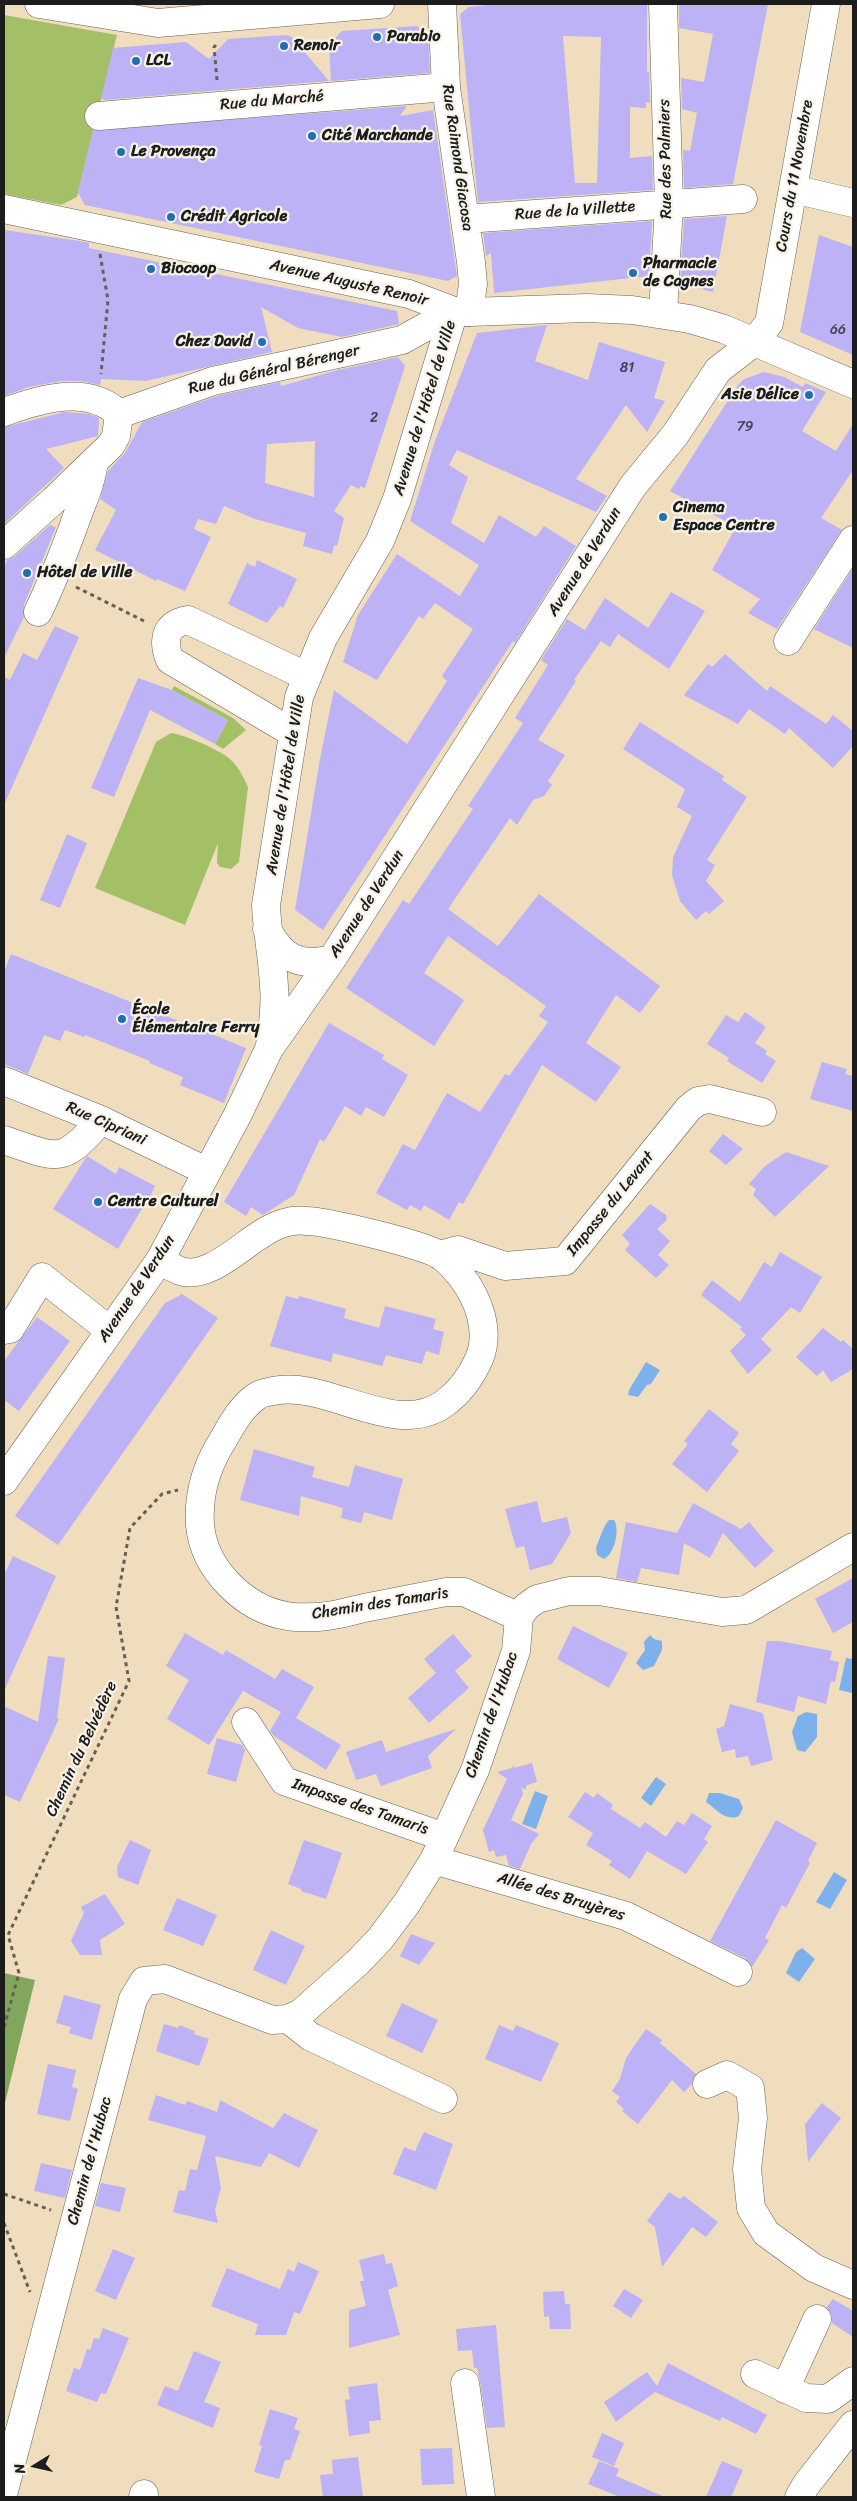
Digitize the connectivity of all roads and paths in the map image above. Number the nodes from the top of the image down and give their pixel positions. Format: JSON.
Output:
{"nodes":[{"id":1,"x":39,"y":4,"type":"edge"},
{"id":2,"x":380,"y":4,"type":"edge"},
{"id":3,"x":442,"y":4,"type":"edge"},
{"id":4,"x":663,"y":4,"type":"edge"},
{"id":5,"x":826,"y":4,"type":"edge"},
{"id":6,"x":216,"y":13,"type":"edge"},
{"id":7,"x":446,"y":87,"type":"junction"},
{"id":8,"x":219,"y":106,"type":"junction"},
{"id":9,"x":99,"y":116,"type":"dead end"},
{"id":10,"x":793,"y":189,"type":"junction"},
{"id":11,"x":743,"y":199,"type":"dead end"},
{"id":12,"x":853,"y":203,"type":"edge"},
{"id":13,"x":669,"y":204,"type":"junction"},
{"id":14,"x":4,"y":208,"type":"edge"},
{"id":15,"x":466,"y":219,"type":"junction"},
{"id":16,"x":96,"y":228,"type":"junction"},
{"id":17,"x":461,"y":312,"type":"junction"},
{"id":18,"x":663,"y":314,"type":"junction"},
{"id":19,"x":753,"y":343,"type":"junction"},
{"id":20,"x":853,"y":384,"type":"edge"},
{"id":21,"x":109,"y":407,"type":"junction"},
{"id":22,"x":4,"y":412,"type":"edge"},
{"id":23,"x":94,"y":462,"type":"junction"},
{"id":24,"x":853,"y":540,"type":"edge"},
{"id":25,"x":4,"y":545,"type":"edge"},
{"id":26,"x":55,"y":576,"type":"junction"},
{"id":27,"x":38,"y":612,"type":"dead end"},
{"id":28,"x":143,"y":620,"type":"dead end"},
{"id":29,"x":788,"y":641,"type":"dead end"},
{"id":30,"x":306,"y":676,"type":"junction"},
{"id":31,"x":293,"y":733,"type":"junction"},
{"id":32,"x":266,"y":928,"type":"junction"},
{"id":33,"x":332,"y":958,"type":"junction"},
{"id":34,"x":269,"y":1049,"type":"junction"},
{"id":35,"x":4,"y":1081,"type":"edge"},
{"id":36,"x":762,"y":1112,"type":"dead end"},
{"id":37,"x":101,"y":1120,"type":"junction"},
{"id":38,"x":4,"y":1140,"type":"edge"},
{"id":39,"x":206,"y":1171,"type":"junction"},
{"id":40,"x":440,"y":1255,"type":"junction"},
{"id":41,"x":160,"y":1260,"type":"junction"},
{"id":42,"x":4,"y":1330,"type":"edge"},
{"id":43,"x":110,"y":1330,"type":"junction"},
{"id":44,"x":4,"y":1481,"type":"edge"},
{"id":45,"x":203,"y":1483,"type":"junction"},
{"id":46,"x":853,"y":1547,"type":"edge"},
{"id":47,"x":519,"y":1617,"type":"junction"},
{"id":48,"x":246,"y":1722,"type":"dead end"},
{"id":49,"x":439,"y":1848,"type":"junction"},
{"id":50,"x":738,"y":1972,"type":"dead end"},
{"id":51,"x":288,"y":2019,"type":"junction"},
{"id":52,"x":4,"y":2027,"type":"edge"},
{"id":53,"x":707,"y":2084,"type":"dead end"},
{"id":54,"x":443,"y":2099,"type":"dead end"},
{"id":55,"x":4,"y":2194,"type":"edge"},
{"id":56,"x":74,"y":2218,"type":"junction"},
{"id":57,"x":4,"y":2222,"type":"edge"},
{"id":58,"x":853,"y":2285,"type":"edge"},
{"id":59,"x":31,"y":2296,"type":"dead end"},
{"id":60,"x":818,"y":2319,"type":"dead end"},
{"id":61,"x":755,"y":2374,"type":"dead end"},
{"id":62,"x":853,"y":2380,"type":"edge"},
{"id":63,"x":465,"y":2383,"type":"dead end"},
{"id":64,"x":785,"y":2389,"type":"junction"},
{"id":65,"x":853,"y":2425,"type":"edge"},
{"id":66,"x":4,"y":2491,"type":"edge"},
{"id":67,"x":481,"y":2497,"type":"edge"},
{"id":68,"x":799,"y":2497,"type":"edge"}],
"edges":[{"from":1,"to":6,"type":"street"},
{"from":2,"to":6,"type":"street"},
{"from":3,"to":7,"type":"street","name":"Rue Raimond Giacosa"},
{"from":4,"to":13,"type":"street","name":"Rue des Palmiers"},
{"from":5,"to":10,"type":"street","name":"Cours du 11 Novembre"},
{"from":6,"to":8,"type":"path"},
{"from":7,"to":8,"type":"street","name":"Rue du Marché"},
{"from":7,"to":15,"type":"street","name":"Rue Raimond Giacosa"},
{"from":8,"to":9,"type":"street","name":"Rue du Marché"},
{"from":10,"to":12,"type":"street"},
{"from":10,"to":19,"type":"street","name":"Cours du 11 Novembre"},
{"from":11,"to":13,"type":"street","name":"Rue de la Villette"},
{"from":13,"to":15,"type":"street","name":"Rue de la Villette"},
{"from":13,"to":18,"type":"street","name":"Rue des Palmiers"},
{"from":14,"to":16,"type":"street","name":"Avenue Auguste Renoir"},
{"from":15,"to":17,"type":"street","name":"Rue Raimond Giacosa"},
{"from":16,"to":17,"type":"street","name":"Avenue Auguste Renoir"},
{"from":16,"to":21,"type":"path"},
{"from":17,"to":18,"type":"street","name":"Avenue Auguste Renoir"},
{"from":17,"to":21,"type":"street","name":"Rue du Général Bérenger"},
{"from":17,"to":30,"type":"street","name":"Avenue de l'Hôtel de Ville"},
{"from":18,"to":19,"type":"street","name":"Avenue Auguste Renoir"},
{"from":19,"to":20,"type":"street","name":"Avenue Auguste Renoir"},
{"from":19,"to":33,"type":"street","name":"Avenue de Verdun"},
{"from":21,"to":22,"type":"street"},
{"from":21,"to":23,"type":"street"},
{"from":23,"to":25,"type":"street"},
{"from":23,"to":26,"type":"street"},
{"from":24,"to":29,"type":"street"},
{"from":26,"to":27,"type":"street"},
{"from":26,"to":28,"type":"path"},
{"from":30,"to":31,"type":"street","name":"Avenue de l'Hôtel de Ville"},
{"from":30,"to":31,"type":"street"},
{"from":31,"to":32,"type":"street","name":"Avenue de l'Hôtel de Ville"},
{"from":32,"to":33,"type":"street"},
{"from":32,"to":34,"type":"street","name":"Avenue de l'Hôtel de Ville"},
{"from":33,"to":34,"type":"street","name":"Avenue de Verdun"},
{"from":34,"to":39,"type":"street","name":"Avenue de Verdun"},
{"from":35,"to":37,"type":"street","name":"Rue Cipriani"},
{"from":36,"to":40,"type":"street","name":"Impasse du Levant"},
{"from":37,"to":38,"type":"street"},
{"from":37,"to":39,"type":"street","name":"Rue Cipriani"},
{"from":39,"to":41,"type":"street","name":"Avenue de Verdun"},
{"from":40,"to":41,"type":"street","name":"Chemin des Tamaris"},
{"from":40,"to":45,"type":"street","name":"Chemin des Tamaris"},
{"from":41,"to":43,"type":"street","name":"Avenue de Verdun"},
{"from":42,"to":43,"type":"street"},
{"from":43,"to":44,"type":"street","name":"Avenue de Verdun"},
{"from":45,"to":47,"type":"street","name":"Chemin des Tamaris"},
{"from":45,"to":52,"type":"path","name":"Chemin du Belvédère"},
{"from":46,"to":47,"type":"street"},
{"from":47,"to":49,"type":"street","name":"Chemin de l'Hubac"},
{"from":48,"to":49,"type":"street","name":"Impasse des Tamaris"},
{"from":49,"to":50,"type":"street","name":"Allée des Bruyères"},
{"from":49,"to":51,"type":"street","name":"Chemin de l'Hubac"},
{"from":51,"to":54,"type":"street"},
{"from":51,"to":56,"type":"street","name":"Chemin de l'Hubac"},
{"from":53,"to":58,"type":"street"},
{"from":55,"to":56,"type":"path"},
{"from":56,"to":66,"type":"street","name":"Chemin de l'Hubac"},
{"from":57,"to":59,"type":"path"},
{"from":60,"to":64,"type":"street"},
{"from":61,"to":64,"type":"street"},
{"from":62,"to":64,"type":"street"},
{"from":63,"to":67,"type":"street"},
{"from":65,"to":68,"type":"street"}]}
